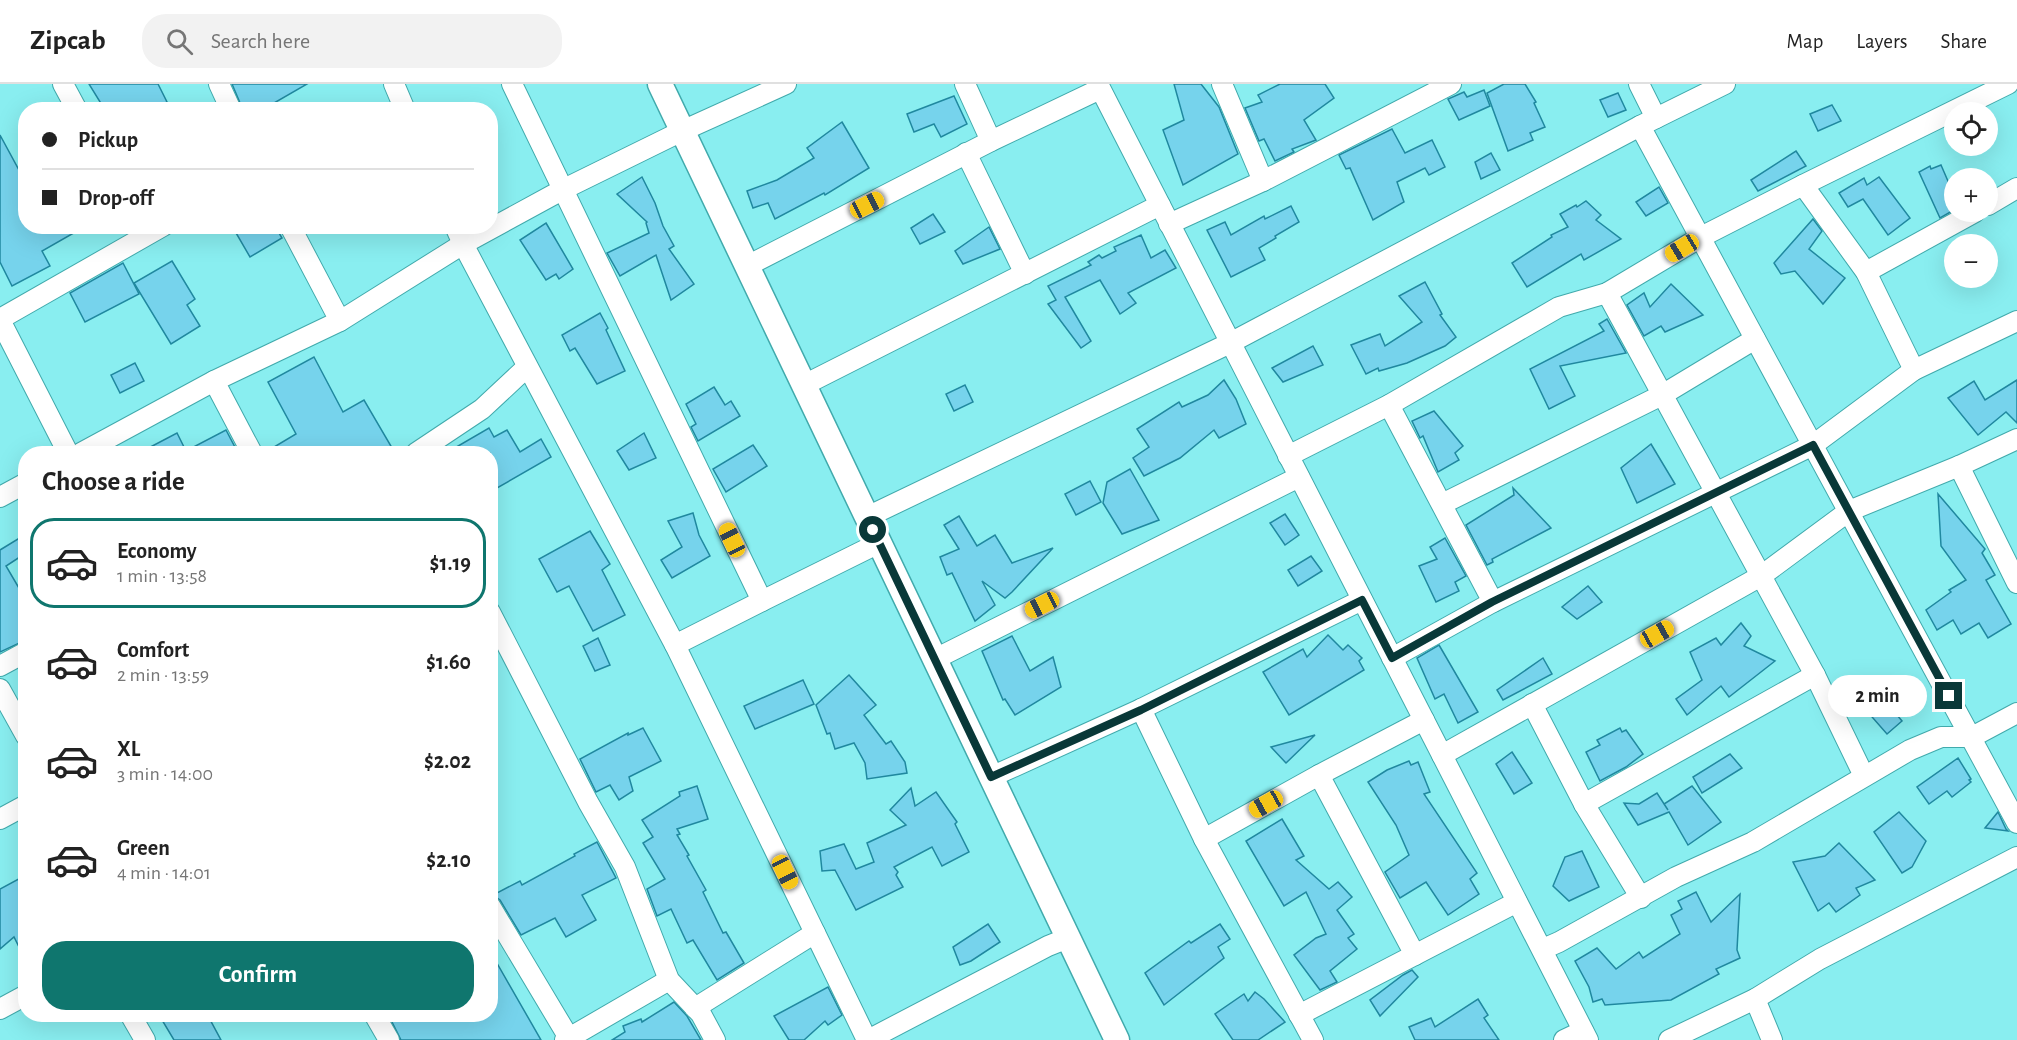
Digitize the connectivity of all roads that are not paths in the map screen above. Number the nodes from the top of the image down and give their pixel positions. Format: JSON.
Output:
{"nodes":[{"id":1,"x":63,"y":84,"type":"edge"},
{"id":2,"x":219,"y":84,"type":"edge"},
{"id":3,"x":394,"y":84,"type":"edge"},
{"id":4,"x":512,"y":84,"type":"edge"},
{"id":5,"x":660,"y":84,"type":"edge"},
{"id":6,"x":786,"y":84,"type":"edge"},
{"id":7,"x":965,"y":84,"type":"edge"},
{"id":8,"x":1222,"y":84,"type":"edge"},
{"id":9,"x":1451,"y":84,"type":"edge"},
{"id":10,"x":1639,"y":84,"type":"edge"},
{"id":11,"x":1725,"y":84,"type":"edge"},
{"id":12,"x":2008,"y":84,"type":"edge"},
{"id":13,"x":1099,"y":87,"type":"edge"},
{"id":14,"x":73,"y":102,"type":"edge"},
{"id":15,"x":227,"y":102,"type":"edge"},
{"id":16,"x":402,"y":102,"type":"edge"},
{"id":17,"x":1648,"y":122,"type":"junction"},
{"id":18,"x":682,"y":131,"type":"junction"},
{"id":19,"x":991,"y":141,"type":"junction"},
{"id":20,"x":966,"y":153,"type":"junction"},
{"id":21,"x":1263,"y":181,"type":"junction"},
{"id":22,"x":1803,"y":185,"type":"junction"},
{"id":23,"x":2017,"y":188,"type":"edge"},
{"id":24,"x":562,"y":190,"type":"junction"},
{"id":25,"x":1998,"y":199,"type":"edge"},
{"id":26,"x":1160,"y":205,"type":"junction"},
{"id":27,"x":498,"y":219,"type":"edge"},
{"id":28,"x":1957,"y":222,"type":"edge"},
{"id":29,"x":1169,"y":224,"type":"junction"},
{"id":30,"x":138,"y":234,"type":"edge"},
{"id":31,"x":294,"y":234,"type":"edge"},
{"id":32,"x":459,"y":236,"type":"edge"},
{"id":33,"x":1701,"y":237,"type":"junction"},
{"id":34,"x":747,"y":266,"type":"junction"},
{"id":35,"x":1866,"y":272,"type":"junction"},
{"id":36,"x":1025,"y":274,"type":"junction"},
{"id":37,"x":1607,"y":293,"type":"junction"},
{"id":38,"x":0,"y":319,"type":"edge"},
{"id":39,"x":340,"y":321,"type":"junction"},
{"id":40,"x":2017,"y":321,"type":"edge"},
{"id":41,"x":1755,"y":339,"type":"junction"},
{"id":42,"x":1230,"y":343,"type":"junction"},
{"id":43,"x":527,"y":367,"type":"junction"},
{"id":44,"x":1914,"y":370,"type":"junction"},
{"id":45,"x":214,"y":381,"type":"junction"},
{"id":46,"x":804,"y":385,"type":"junction"},
{"id":47,"x":1662,"y":395,"type":"junction"},
{"id":48,"x":1389,"y":405,"type":"junction"},
{"id":49,"x":2017,"y":439,"type":"edge"},
{"id":50,"x":1813,"y":445,"type":"junction"},
{"id":51,"x":64,"y":446,"type":"edge"},
{"id":52,"x":94,"y":446,"type":"edge"},
{"id":53,"x":248,"y":446,"type":"edge"},
{"id":54,"x":426,"y":446,"type":"edge"},
{"id":55,"x":1288,"y":456,"type":"junction"},
{"id":56,"x":1959,"y":466,"type":"junction"},
{"id":57,"x":1299,"y":477,"type":"junction"},
{"id":58,"x":18,"y":487,"type":"edge"},
{"id":59,"x":1715,"y":492,"type":"junction"},
{"id":60,"x":0,"y":496,"type":"edge"},
{"id":61,"x":1442,"y":504,"type":"junction"},
{"id":62,"x":1849,"y":511,"type":"junction"},
{"id":63,"x":867,"y":517,"type":"junction"},
{"id":64,"x":879,"y":543,"type":"junction"},
{"id":65,"x":2009,"y":549,"type":"edge"},
{"id":66,"x":1761,"y":576,"type":"junction"},
{"id":67,"x":2017,"y":583,"type":"edge"},
{"id":68,"x":1362,"y":600,"type":"junction"},
{"id":69,"x":762,"y":601,"type":"junction"},
{"id":70,"x":1492,"y":602,"type":"junction"},
{"id":71,"x":498,"y":628,"type":"edge"},
{"id":72,"x":675,"y":645,"type":"junction"},
{"id":73,"x":18,"y":656,"type":"edge"},
{"id":74,"x":1392,"y":658,"type":"junction"},
{"id":75,"x":934,"y":659,"type":"junction"},
{"id":76,"x":0,"y":666,"type":"edge"},
{"id":77,"x":1815,"y":675,"type":"junction"},
{"id":78,"x":0,"y":689,"type":"edge"},
{"id":79,"x":1532,"y":704,"type":"junction"},
{"id":80,"x":1141,"y":710,"type":"junction"},
{"id":81,"x":2017,"y":713,"type":"edge"},
{"id":82,"x":1424,"y":720,"type":"junction"},
{"id":83,"x":18,"y":722,"type":"edge"},
{"id":84,"x":1972,"y":737,"type":"junction"},
{"id":85,"x":1442,"y":755,"type":"junction"},
{"id":86,"x":1319,"y":775,"type":"junction"},
{"id":87,"x":1864,"y":776,"type":"junction"},
{"id":88,"x":991,"y":777,"type":"junction"},
{"id":89,"x":1584,"y":804,"type":"junction"},
{"id":90,"x":18,"y":809,"type":"edge"},
{"id":91,"x":0,"y":819,"type":"edge"},
{"id":92,"x":2017,"y":822,"type":"edge"},
{"id":93,"x":1204,"y":839,"type":"junction"},
{"id":94,"x":2017,"y":857,"type":"edge"},
{"id":95,"x":1641,"y":898,"type":"junction"},
{"id":96,"x":1517,"y":902,"type":"junction"},
{"id":97,"x":498,"y":920,"type":"edge"},
{"id":98,"x":815,"y":933,"type":"junction"},
{"id":99,"x":1068,"y":938,"type":"junction"},
{"id":100,"x":1542,"y":949,"type":"junction"},
{"id":101,"x":1415,"y":955,"type":"junction"},
{"id":102,"x":669,"y":980,"type":"junction"},
{"id":103,"x":18,"y":999,"type":"edge"},
{"id":104,"x":1755,"y":999,"type":"junction"},
{"id":105,"x":695,"y":1008,"type":"junction"},
{"id":106,"x":0,"y":1009,"type":"edge"},
{"id":107,"x":1299,"y":1015,"type":"junction"},
{"id":108,"x":135,"y":1022,"type":"edge"},
{"id":109,"x":379,"y":1022,"type":"edge"},
{"id":110,"x":1586,"y":1035,"type":"edge"},
{"id":111,"x":567,"y":1039,"type":"edge"},
{"id":112,"x":145,"y":1040,"type":"edge"},
{"id":113,"x":389,"y":1040,"type":"edge"},
{"id":114,"x":715,"y":1040,"type":"edge"},
{"id":115,"x":867,"y":1040,"type":"edge"},
{"id":116,"x":1116,"y":1040,"type":"edge"},
{"id":117,"x":1313,"y":1040,"type":"edge"},
{"id":118,"x":1564,"y":1040,"type":"edge"},
{"id":119,"x":1669,"y":1040,"type":"edge"},
{"id":120,"x":1772,"y":1040,"type":"edge"}],
"edges":[{"from":1,"to":14,"type":"street"},
{"from":2,"to":15,"type":"street"},
{"from":3,"to":16,"type":"street"},
{"from":4,"to":24,"type":"street"},
{"from":5,"to":18,"type":"street"},
{"from":6,"to":18,"type":"street"},
{"from":7,"to":19,"type":"street"},
{"from":8,"to":21,"type":"street"},
{"from":9,"to":21,"type":"street"},
{"from":10,"to":17,"type":"street"},
{"from":11,"to":17,"type":"street"},
{"from":12,"to":22,"type":"street"},
{"from":13,"to":19,"type":"street"},
{"from":13,"to":26,"type":"street"},
{"from":17,"to":33,"type":"street"},
{"from":17,"to":42,"type":"street"},
{"from":18,"to":24,"type":"street"},
{"from":18,"to":34,"type":"street"},
{"from":19,"to":20,"type":"street"},
{"from":20,"to":34,"type":"street"},
{"from":20,"to":36,"type":"street"},
{"from":21,"to":29,"type":"street"},
{"from":22,"to":33,"type":"street"},
{"from":22,"to":35,"type":"street"},
{"from":23,"to":25,"type":"street"},
{"from":24,"to":27,"type":"street"},
{"from":24,"to":69,"type":"street"},
{"from":26,"to":29,"type":"street"},
{"from":26,"to":36,"type":"street"},
{"from":28,"to":35,"type":"street"},
{"from":29,"to":42,"type":"street"},
{"from":30,"to":38,"type":"street"},
{"from":31,"to":39,"type":"street"},
{"from":32,"to":39,"type":"street"},
{"from":32,"to":43,"type":"street"},
{"from":33,"to":37,"type":"street"},
{"from":33,"to":41,"type":"street"},
{"from":34,"to":46,"type":"street"},
{"from":35,"to":44,"type":"street"},
{"from":36,"to":46,"type":"street"},
{"from":37,"to":47,"type":"street"},
{"from":37,"to":48,"type":"street"},
{"from":38,"to":51,"type":"street"},
{"from":39,"to":45,"type":"street"},
{"from":40,"to":44,"type":"street"},
{"from":41,"to":47,"type":"street"},
{"from":41,"to":50,"type":"street"},
{"from":42,"to":55,"type":"street"},
{"from":42,"to":63,"type":"street"},
{"from":43,"to":54,"type":"street"},
{"from":43,"to":72,"type":"street"},
{"from":44,"to":50,"type":"street"},
{"from":45,"to":52,"type":"street"},
{"from":45,"to":53,"type":"street"},
{"from":46,"to":63,"type":"street"},
{"from":47,"to":59,"type":"street"},
{"from":47,"to":61,"type":"street"},
{"from":48,"to":55,"type":"street"},
{"from":48,"to":61,"type":"street"},
{"from":49,"to":56,"type":"street"},
{"from":50,"to":59,"type":"street"},
{"from":50,"to":62,"type":"street"},
{"from":55,"to":57,"type":"street"},
{"from":56,"to":62,"type":"street"},
{"from":56,"to":65,"type":"street"},
{"from":57,"to":68,"type":"street"},
{"from":57,"to":75,"type":"street"},
{"from":58,"to":60,"type":"street"},
{"from":59,"to":66,"type":"street"},
{"from":59,"to":70,"type":"street"},
{"from":61,"to":70,"type":"street"},
{"from":62,"to":66,"type":"street"},
{"from":62,"to":84,"type":"street"},
{"from":63,"to":64,"type":"street"},
{"from":64,"to":69,"type":"street"},
{"from":64,"to":75,"type":"street"},
{"from":65,"to":67,"type":"street"},
{"from":66,"to":77,"type":"street"},
{"from":66,"to":79,"type":"street"},
{"from":68,"to":74,"type":"street"},
{"from":68,"to":80,"type":"street"},
{"from":69,"to":72,"type":"street"},
{"from":70,"to":74,"type":"street"},
{"from":71,"to":102,"type":"street"},
{"from":72,"to":98,"type":"street"},
{"from":73,"to":76,"type":"street"},
{"from":74,"to":82,"type":"street"},
{"from":75,"to":88,"type":"street"},
{"from":77,"to":87,"type":"street"},
{"from":77,"to":89,"type":"street"},
{"from":78,"to":83,"type":"street"},
{"from":79,"to":85,"type":"street"},
{"from":79,"to":89,"type":"street"},
{"from":80,"to":88,"type":"street"},
{"from":80,"to":93,"type":"street"},
{"from":81,"to":84,"type":"street"},
{"from":82,"to":85,"type":"street"},
{"from":82,"to":86,"type":"street"},
{"from":84,"to":87,"type":"street"},
{"from":84,"to":92,"type":"street"},
{"from":85,"to":96,"type":"street"},
{"from":86,"to":93,"type":"street"},
{"from":86,"to":101,"type":"street"},
{"from":87,"to":95,"type":"street"},
{"from":88,"to":99,"type":"street"},
{"from":89,"to":95,"type":"street"},
{"from":90,"to":91,"type":"street"},
{"from":93,"to":107,"type":"street"},
{"from":94,"to":104,"type":"street"},
{"from":95,"to":100,"type":"street"},
{"from":96,"to":100,"type":"street"},
{"from":96,"to":101,"type":"street"},
{"from":97,"to":111,"type":"street"},
{"from":98,"to":105,"type":"street"},
{"from":98,"to":115,"type":"street"},
{"from":99,"to":115,"type":"street"},
{"from":99,"to":116,"type":"street"},
{"from":100,"to":110,"type":"street"},
{"from":101,"to":107,"type":"street"},
{"from":102,"to":105,"type":"street"},
{"from":102,"to":111,"type":"street"},
{"from":103,"to":106,"type":"street"},
{"from":104,"to":119,"type":"street"},
{"from":104,"to":120,"type":"street"},
{"from":105,"to":114,"type":"street"},
{"from":107,"to":117,"type":"street"},
{"from":108,"to":112,"type":"street"},
{"from":109,"to":113,"type":"street"},
{"from":110,"to":118,"type":"street"}]}
